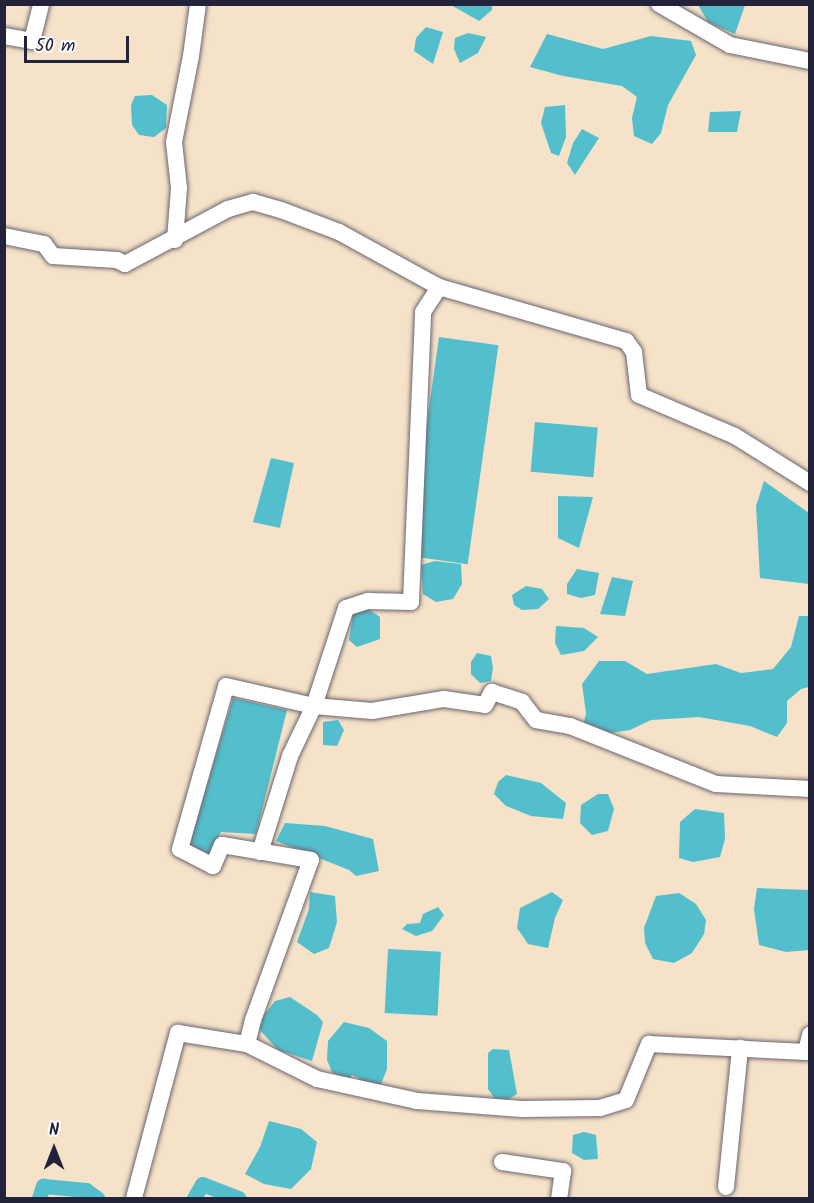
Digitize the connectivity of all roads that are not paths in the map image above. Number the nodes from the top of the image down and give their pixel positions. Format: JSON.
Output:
{"nodes":[{"id":1,"x":41,"y":4,"type":"edge"},
{"id":2,"x":198,"y":4,"type":"edge"},
{"id":3,"x":659,"y":4,"type":"edge"},
{"id":4,"x":4,"y":36,"type":"edge"},
{"id":5,"x":810,"y":61,"type":"edge"},
{"id":6,"x":4,"y":236,"type":"edge"},
{"id":7,"x":175,"y":240,"type":"junction"},
{"id":8,"x":439,"y":287,"type":"junction"},
{"id":9,"x":810,"y":483,"type":"edge"},
{"id":10,"x":314,"y":706,"type":"junction"},
{"id":11,"x":810,"y":789,"type":"edge"},
{"id":12,"x":260,"y":852,"type":"junction"},
{"id":13,"x":810,"y":1034,"type":"edge"},
{"id":14,"x":247,"y":1044,"type":"junction"},
{"id":15,"x":740,"y":1048,"type":"junction"},
{"id":16,"x":502,"y":1162,"type":"dead end"},
{"id":17,"x":726,"y":1186,"type":"dead end"},
{"id":18,"x":134,"y":1198,"type":"edge"},
{"id":19,"x":559,"y":1198,"type":"edge"}],
"edges":[{"from":1,"to":4,"type":"street"},
{"from":2,"to":7,"type":"street"},
{"from":3,"to":5,"type":"street"},
{"from":6,"to":7,"type":"street"},
{"from":7,"to":8,"type":"street"},
{"from":8,"to":9,"type":"street"},
{"from":8,"to":10,"type":"street"},
{"from":10,"to":11,"type":"street"},
{"from":10,"to":12,"type":"street"},
{"from":10,"to":12,"type":"street"},
{"from":12,"to":14,"type":"street"},
{"from":13,"to":15,"type":"street"},
{"from":14,"to":15,"type":"street"},
{"from":14,"to":18,"type":"street"},
{"from":15,"to":17,"type":"street"},
{"from":16,"to":19,"type":"street"}]}
